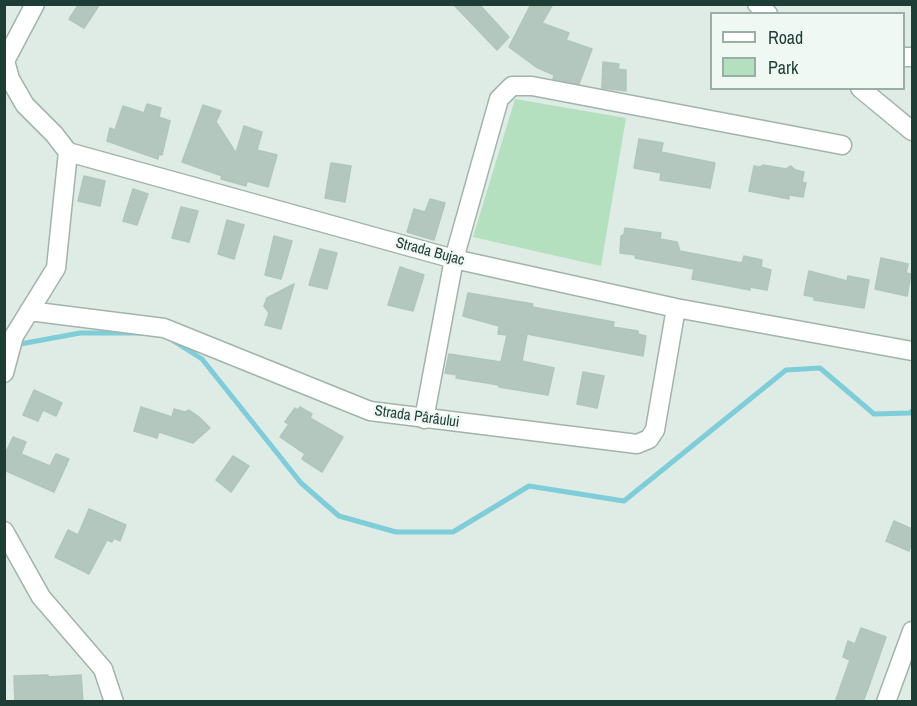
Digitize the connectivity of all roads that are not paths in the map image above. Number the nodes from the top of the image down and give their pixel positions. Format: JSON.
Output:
{"nodes":[{"id":1,"x":35,"y":4,"type":"edge"},
{"id":2,"x":5,"y":58,"type":"edge"},
{"id":3,"x":862,"y":90,"type":"edge"},
{"id":4,"x":912,"y":131,"type":"edge"},
{"id":5,"x":842,"y":145,"type":"dead end"},
{"id":6,"x":68,"y":152,"type":"junction"},
{"id":7,"x":454,"y":259,"type":"junction"},
{"id":8,"x":676,"y":308,"type":"junction"},
{"id":9,"x":17,"y":323,"type":"edge"},
{"id":10,"x":912,"y":351,"type":"edge"},
{"id":11,"x":6,"y":368,"type":"edge"},
{"id":12,"x":424,"y":419,"type":"junction"},
{"id":13,"x":4,"y":531,"type":"edge"},
{"id":14,"x":912,"y":631,"type":"edge"},
{"id":15,"x":114,"y":702,"type":"edge"},
{"id":16,"x":886,"y":702,"type":"edge"}],
"edges":[{"from":1,"to":2,"type":"street"},
{"from":2,"to":6,"type":"street"},
{"from":3,"to":4,"type":"street"},
{"from":5,"to":7,"type":"street"},
{"from":6,"to":7,"type":"street","name":"Strada Bujac"},
{"from":6,"to":9,"type":"street"},
{"from":7,"to":8,"type":"street","name":"Strada Bujac"},
{"from":7,"to":12,"type":"street"},
{"from":8,"to":10,"type":"street","name":"Strada Bujac"},
{"from":8,"to":12,"type":"street","name":"Strada Pârâului"},
{"from":9,"to":11,"type":"street"},
{"from":9,"to":12,"type":"street","name":"Strada Pârâului"},
{"from":13,"to":15,"type":"street"},
{"from":14,"to":16,"type":"street"}]}
